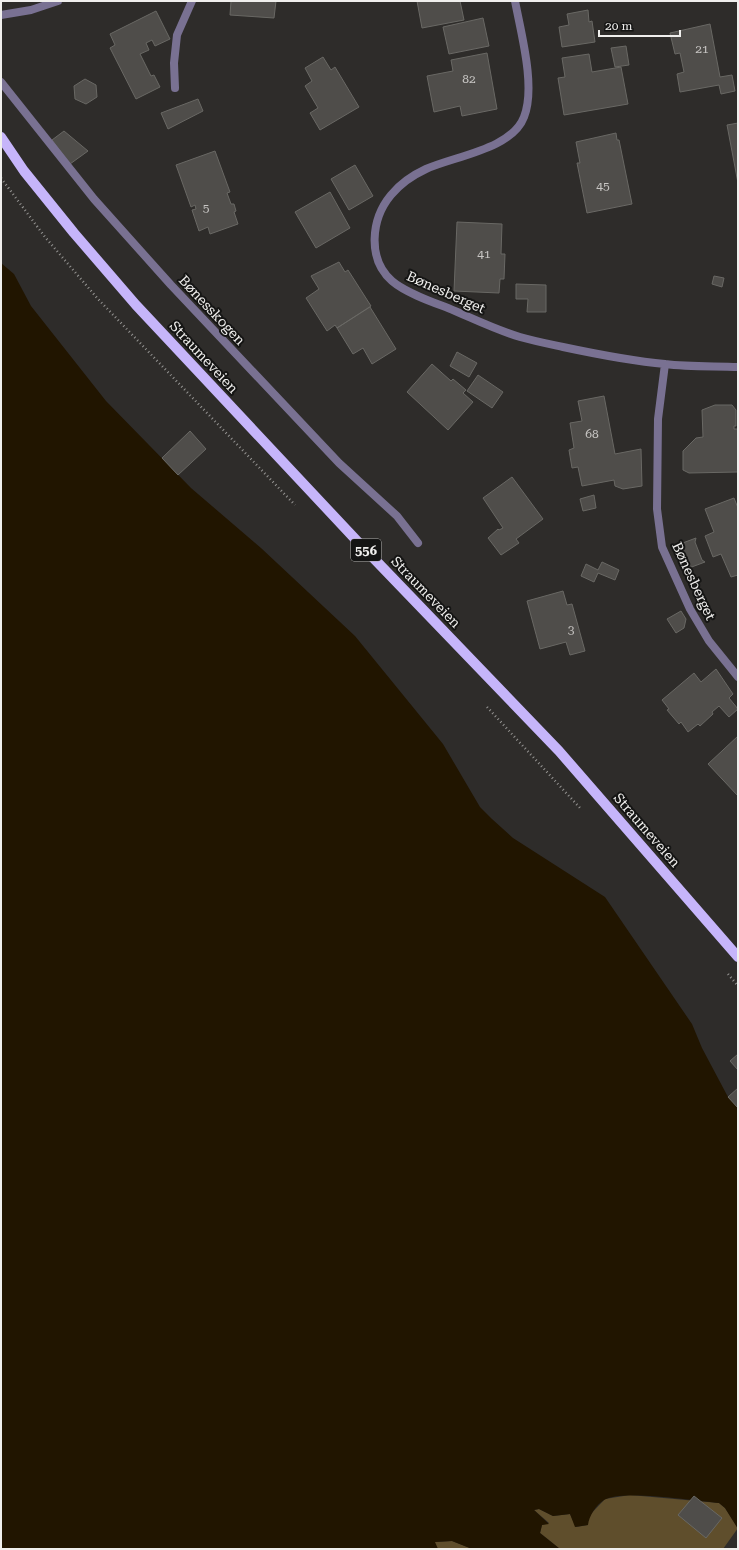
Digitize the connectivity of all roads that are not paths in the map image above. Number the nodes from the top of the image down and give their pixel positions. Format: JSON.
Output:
{"nodes":[{"id":1,"x":58,"y":1,"type":"edge"},
{"id":2,"x":192,"y":1,"type":"edge"},
{"id":3,"x":515,"y":1,"type":"edge"},
{"id":4,"x":1,"y":15,"type":"edge"},
{"id":5,"x":1,"y":82,"type":"edge"},
{"id":6,"x":176,"y":88,"type":"dead end"},
{"id":7,"x":1,"y":137,"type":"edge"},
{"id":8,"x":665,"y":364,"type":"junction"},
{"id":9,"x":738,"y":367,"type":"edge"},
{"id":10,"x":418,"y":543,"type":"dead end"},
{"id":11,"x":738,"y":677,"type":"edge"},
{"id":12,"x":738,"y":957,"type":"edge"}],
"edges":[{"from":1,"to":4,"type":"street"},
{"from":2,"to":6,"type":"street"},
{"from":3,"to":8,"type":"street","name":"Bønesberget"},
{"from":5,"to":10,"type":"street","name":"Bønesskogen"},
{"from":7,"to":12,"type":"main road","name":"Straumeveien","number":"556"},
{"from":8,"to":9,"type":"street","name":"Bønesberget"},
{"from":8,"to":11,"type":"street","name":"Bønesberget"}]}
